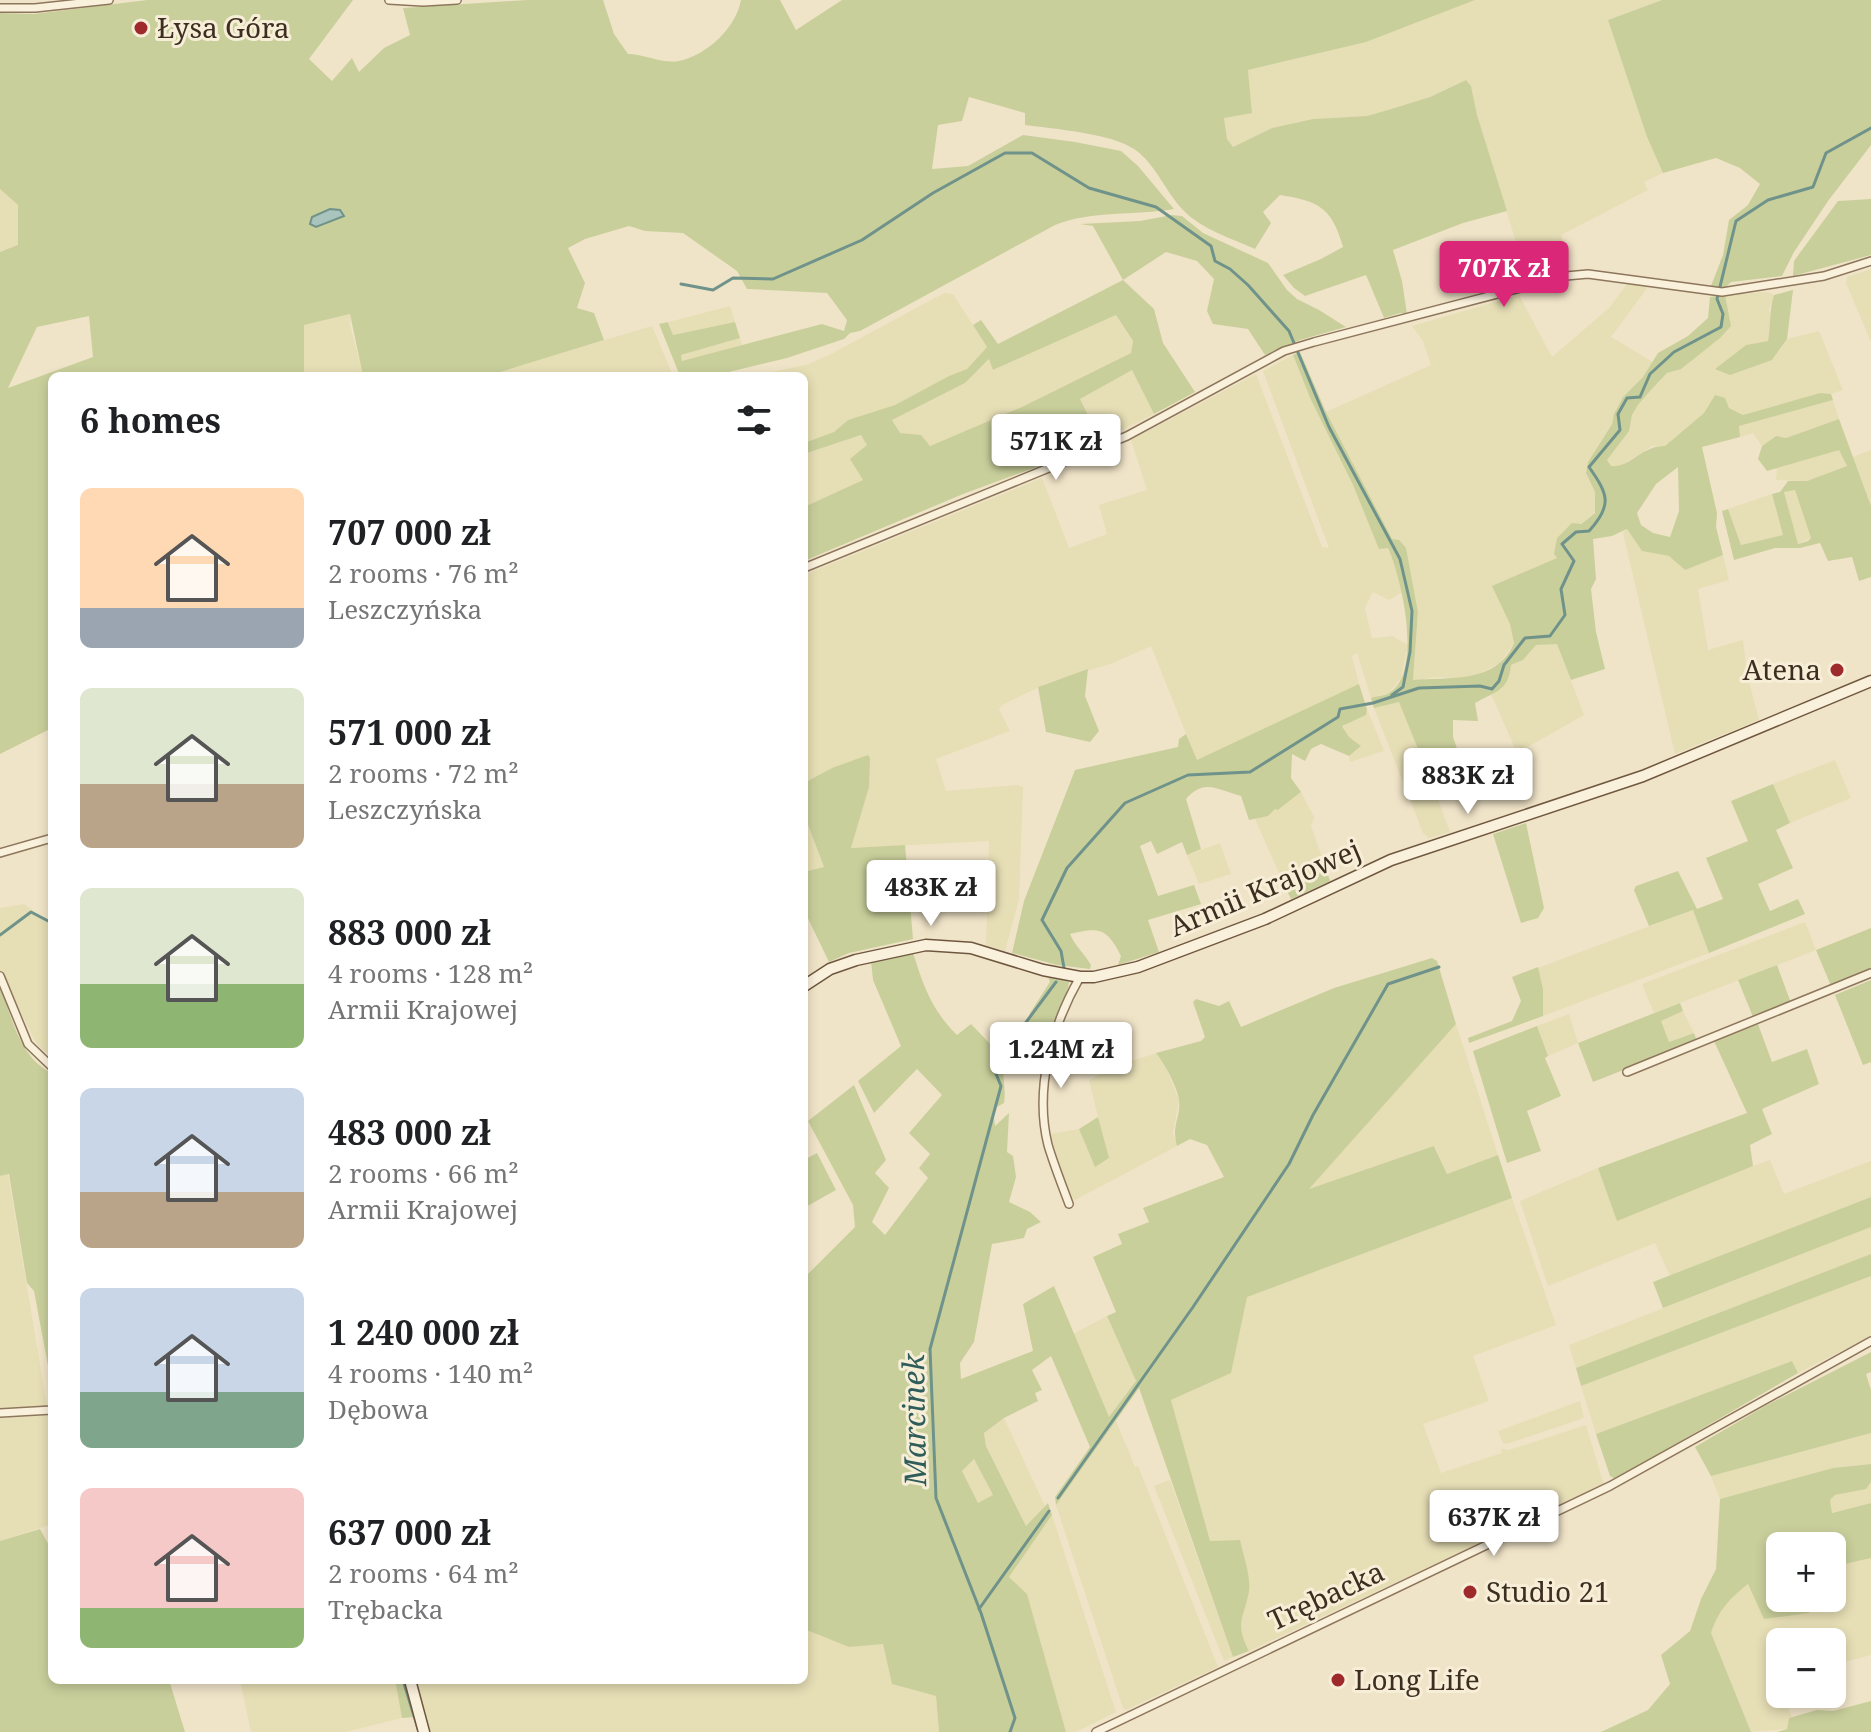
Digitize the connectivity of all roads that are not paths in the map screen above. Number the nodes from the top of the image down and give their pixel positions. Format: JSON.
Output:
{"nodes":[{"id":1,"x":109,"y":0,"type":"edge"},
{"id":2,"x":389,"y":0,"type":"edge"},
{"id":3,"x":457,"y":0,"type":"edge"},
{"id":4,"x":0,"y":8,"type":"edge"},
{"id":5,"x":1871,"y":261,"type":"edge"},
{"id":6,"x":808,"y":566,"type":"edge"},
{"id":7,"x":1871,"y":681,"type":"edge"},
{"id":8,"x":48,"y":839,"type":"edge"},
{"id":9,"x":0,"y":853,"type":"edge"},
{"id":10,"x":1871,"y":973,"type":"edge"},
{"id":11,"x":0,"y":976,"type":"edge"},
{"id":12,"x":1080,"y":977,"type":"junction"},
{"id":13,"x":808,"y":983,"type":"edge"},
{"id":14,"x":48,"y":1063,"type":"edge"},
{"id":15,"x":1627,"y":1072,"type":"dead end"},
{"id":16,"x":1069,"y":1204,"type":"dead end"},
{"id":17,"x":1871,"y":1341,"type":"edge"},
{"id":18,"x":48,"y":1410,"type":"edge"},
{"id":19,"x":0,"y":1413,"type":"edge"},
{"id":20,"x":411,"y":1684,"type":"edge"},
{"id":21,"x":424,"y":1732,"type":"edge"},
{"id":22,"x":1096,"y":1732,"type":"edge"}],
"edges":[{"from":1,"to":4,"type":"street"},
{"from":2,"to":3,"type":"street"},
{"from":5,"to":6,"type":"street"},
{"from":7,"to":12,"type":"street","name":"Armii Krajowej"},
{"from":8,"to":9,"type":"street"},
{"from":10,"to":15,"type":"street"},
{"from":11,"to":14,"type":"street"},
{"from":12,"to":13,"type":"street","name":"Armii Krajowej"},
{"from":12,"to":16,"type":"street"},
{"from":17,"to":22,"type":"street","name":"Trębacka"},
{"from":18,"to":19,"type":"street"},
{"from":20,"to":21,"type":"street"}]}
